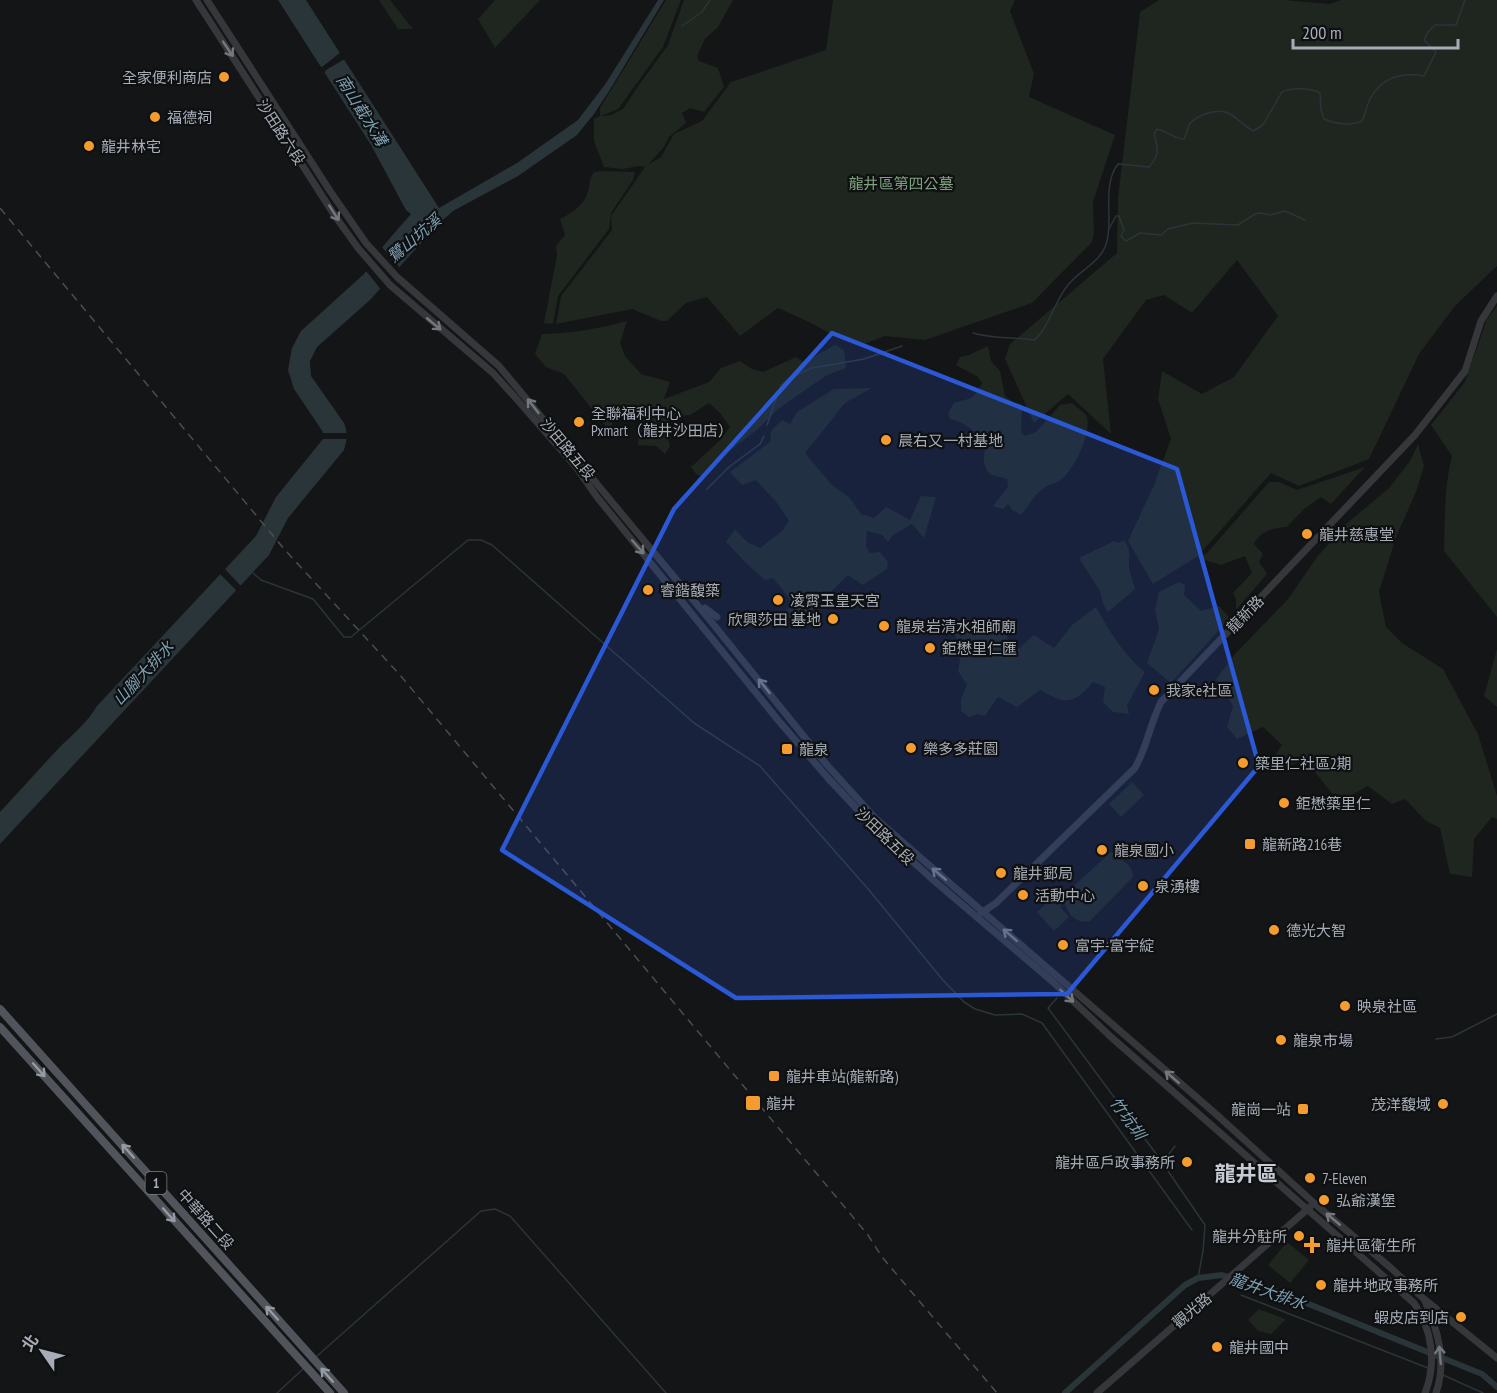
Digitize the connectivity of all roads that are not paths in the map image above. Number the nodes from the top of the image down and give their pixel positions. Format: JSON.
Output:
{"nodes":[{"id":1,"x":196,"y":0,"type":"edge"},
{"id":2,"x":207,"y":0,"type":"edge"},
{"id":3,"x":1497,"y":296,"type":"edge"},
{"id":4,"x":500,"y":366,"type":"joint"},
{"id":5,"x":493,"y":373,"type":"joint"},
{"id":6,"x":576,"y":467,"type":"junction"},
{"id":7,"x":606,"y":490,"type":"junction"},
{"id":8,"x":606,"y":507,"type":"junction"},
{"id":9,"x":638,"y":532,"type":"junction"},
{"id":10,"x":672,"y":576,"type":"junction"},
{"id":11,"x":678,"y":595,"type":"junction"},
{"id":12,"x":706,"y":615,"type":"junction"},
{"id":13,"x":784,"y":710,"type":"junction"},
{"id":14,"x":776,"y":717,"type":"junction"},
{"id":15,"x":871,"y":819,"type":"junction"},
{"id":16,"x":984,"y":912,"type":"junction"},
{"id":17,"x":976,"y":916,"type":"junction"},
{"id":18,"x":0,"y":1009,"type":"edge"},
{"id":19,"x":0,"y":1027,"type":"edge"},
{"id":20,"x":1241,"y":1137,"type":"junction"},
{"id":21,"x":1234,"y":1145,"type":"junction"},
{"id":22,"x":157,"y":1184,"type":"junction"},
{"id":23,"x":148,"y":1192,"type":"junction"},
{"id":24,"x":1314,"y":1203,"type":"junction"},
{"id":25,"x":1307,"y":1210,"type":"junction"},
{"id":26,"x":1424,"y":1299,"type":"junction"},
{"id":27,"x":1414,"y":1303,"type":"junction"},
{"id":28,"x":1497,"y":1358,"type":"edge"},
{"id":29,"x":1439,"y":1382,"type":"junction"},
{"id":30,"x":1429,"y":1383,"type":"junction"},
{"id":31,"x":330,"y":1393,"type":"edge"},
{"id":32,"x":344,"y":1393,"type":"edge"},
{"id":33,"x":1097,"y":1393,"type":"edge"},
{"id":34,"x":1425,"y":1393,"type":"edge"},
{"id":35,"x":1434,"y":1393,"type":"edge"},
{"id":36,"x":1443,"y":1393,"type":"edge"}],
"edges":[{"from":1,"to":5,"type":"street","name":"沙田路六段","one_way":true},
{"from":2,"to":4,"type":"street","name":"沙田路六段"},
{"from":3,"to":16,"type":"street","name":"龍新路"},
{"from":7,"to":4,"type":"street","name":"沙田路五段","one_way":true},
{"from":5,"to":6,"type":"street","name":"沙田路五段"},
{"from":6,"to":7,"type":"street"},
{"from":6,"to":8,"type":"street","name":"沙田路五段"},
{"from":7,"to":9,"type":"street","name":"沙田路五段"},
{"from":8,"to":9,"type":"street","name":"沙田路五段"},
{"from":8,"to":11,"type":"street","name":"沙田路五段","one_way":true},
{"from":9,"to":10,"type":"street","name":"沙田路五段"},
{"from":10,"to":12,"type":"street","name":"沙田路五段"},
{"from":10,"to":12,"type":"street"},
{"from":11,"to":12,"type":"street"},
{"from":11,"to":14,"type":"street","name":"沙田路五段"},
{"from":13,"to":12,"type":"street","name":"沙田路五段","one_way":true},
{"from":13,"to":14,"type":"street"},
{"from":13,"to":15,"type":"street","name":"沙田路五段"},
{"from":14,"to":15,"type":"street","name":"沙田路五段"},
{"from":16,"to":15,"type":"street","name":"沙田路五段","one_way":true},
{"from":15,"to":17,"type":"street","name":"沙田路五段"},
{"from":16,"to":17,"type":"street","name":"龍新路"},
{"from":20,"to":16,"type":"street","name":"沙田路五段","one_way":true},
{"from":17,"to":21,"type":"street","name":"沙田路五段","one_way":true},
{"from":22,"to":18,"type":"main road","name":"中華路二段","number":"1","one_way":true},
{"from":19,"to":23,"type":"main road","name":"中華路二段","number":"1","one_way":true},
{"from":20,"to":21,"type":"street"},
{"from":20,"to":24,"type":"street","name":"沙田路五段"},
{"from":21,"to":25,"type":"street","name":"沙田路五段"},
{"from":22,"to":23,"type":"main road"},
{"from":32,"to":22,"type":"main road","name":"中華路二段","number":"1","one_way":true},
{"from":23,"to":31,"type":"main road","name":"中華路二段","number":"1","one_way":true},
{"from":24,"to":25,"type":"street","name":"觀光路"},
{"from":26,"to":24,"type":"street","name":"沙田路五段","one_way":true},
{"from":25,"to":27,"type":"street","name":"沙田路五段"},
{"from":25,"to":33,"type":"street","name":"觀光路"},
{"from":26,"to":27,"type":"street"},
{"from":26,"to":28,"type":"street","name":"沙田路五段"},
{"from":29,"to":26,"type":"street","one_way":true},
{"from":27,"to":30,"type":"street"},
{"from":29,"to":35,"type":"street"},
{"from":29,"to":36,"type":"street"},
{"from":30,"to":34,"type":"street"},
{"from":30,"to":35,"type":"street"}]}
